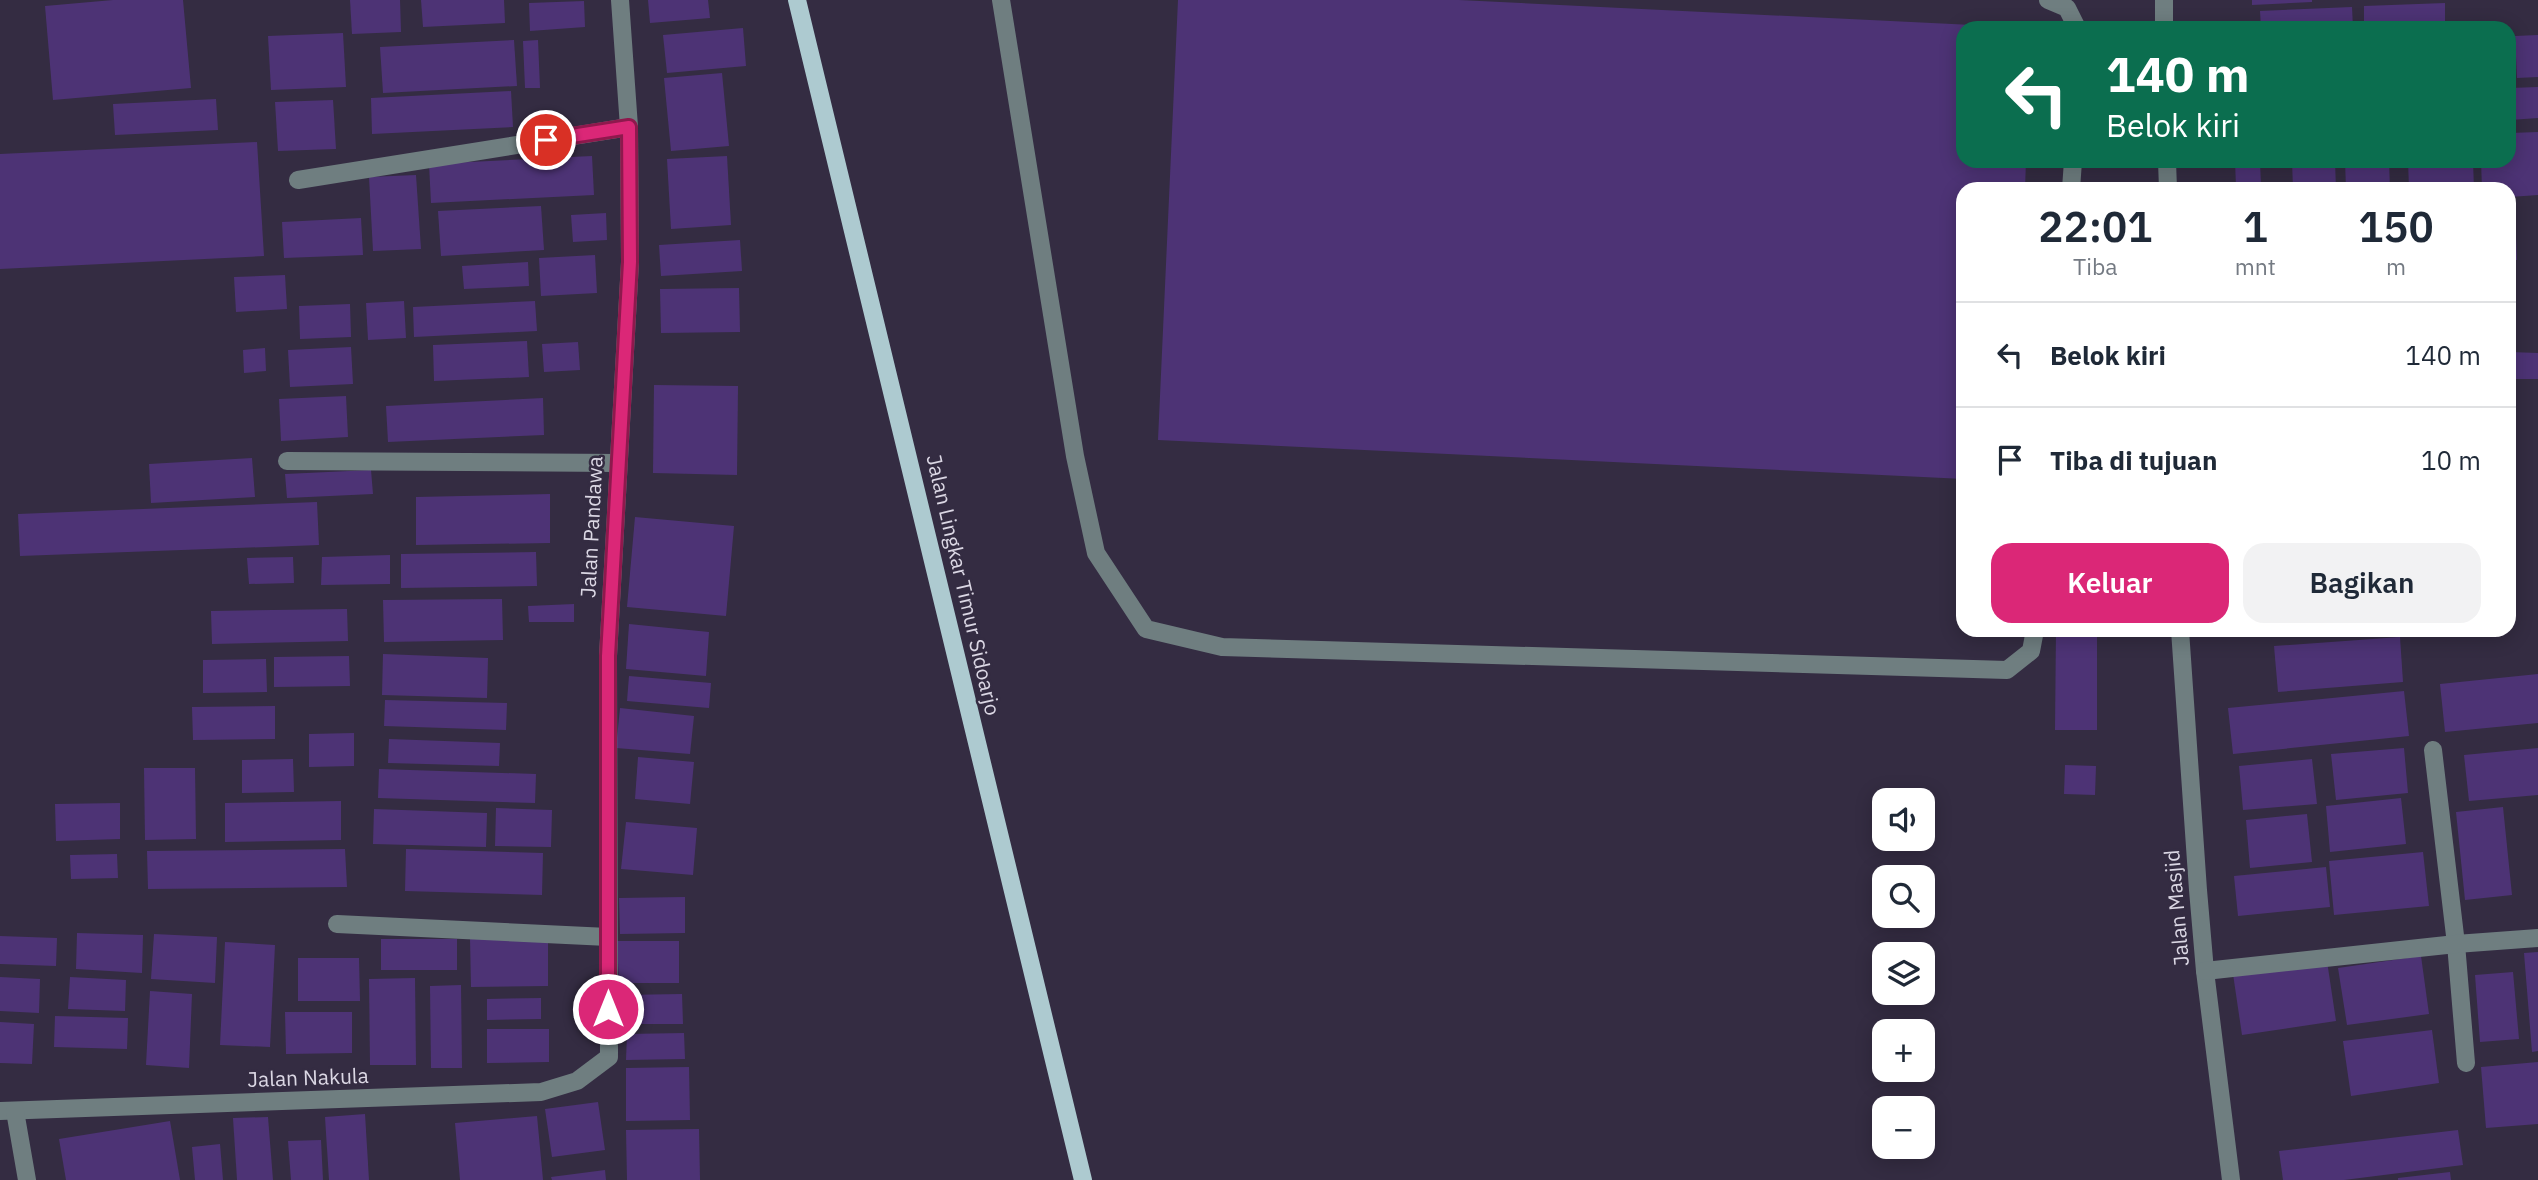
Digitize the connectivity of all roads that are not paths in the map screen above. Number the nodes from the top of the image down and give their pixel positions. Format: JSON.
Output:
{"nodes":[{"id":1,"x":620,"y":0,"type":"edge"},
{"id":2,"x":797,"y":0,"type":"edge"},
{"id":3,"x":1000,"y":0,"type":"edge"},
{"id":4,"x":2048,"y":0,"type":"edge"},
{"id":5,"x":2164,"y":0,"type":"edge"},
{"id":6,"x":2074,"y":21,"type":"edge"},
{"id":7,"x":2164,"y":21,"type":"edge"},
{"id":8,"x":629,"y":127,"type":"junction"},
{"id":9,"x":298,"y":180,"type":"dead end"},
{"id":10,"x":287,"y":461,"type":"dead end"},
{"id":11,"x":618,"y":463,"type":"junction"},
{"id":12,"x":2034,"y":637,"type":"edge"},
{"id":13,"x":2180,"y":637,"type":"edge"},
{"id":14,"x":2433,"y":750,"type":"dead end"},
{"id":15,"x":337,"y":924,"type":"dead end"},
{"id":16,"x":608,"y":937,"type":"junction"},
{"id":17,"x":2538,"y":938,"type":"edge"},
{"id":18,"x":2456,"y":944,"type":"junction"},
{"id":19,"x":2205,"y":971,"type":"junction"},
{"id":20,"x":609,"y":1057,"type":"joint"},
{"id":21,"x":2466,"y":1063,"type":"dead end"},
{"id":22,"x":7,"y":1111,"type":"edge"},
{"id":23,"x":27,"y":1180,"type":"edge"},
{"id":24,"x":1083,"y":1180,"type":"edge"},
{"id":25,"x":2231,"y":1180,"type":"edge"}],
"edges":[{"from":1,"to":8,"type":"street","name":"Jalan Pandawa"},
{"from":2,"to":24,"type":"main road","name":"Jalan Lingkar Timur Sidoarjo"},
{"from":3,"to":12,"type":"street"},
{"from":4,"to":6,"type":"street"},
{"from":5,"to":7,"type":"street"},
{"from":8,"to":9,"type":"street"},
{"from":8,"to":11,"type":"street","name":"Jalan Pandawa"},
{"from":10,"to":11,"type":"street"},
{"from":11,"to":16,"type":"street","name":"Jalan Pandawa"},
{"from":13,"to":19,"type":"street","name":"Jalan Masjid"},
{"from":14,"to":18,"type":"street"},
{"from":15,"to":16,"type":"street"},
{"from":16,"to":20,"type":"street","name":"Jalan Pandawa"},
{"from":17,"to":18,"type":"street"},
{"from":18,"to":19,"type":"street"},
{"from":18,"to":21,"type":"street"},
{"from":19,"to":25,"type":"street","name":"Jalan Masjid"},
{"from":20,"to":22,"type":"street","name":"Jalan Nakula"},
{"from":22,"to":23,"type":"street"}]}
